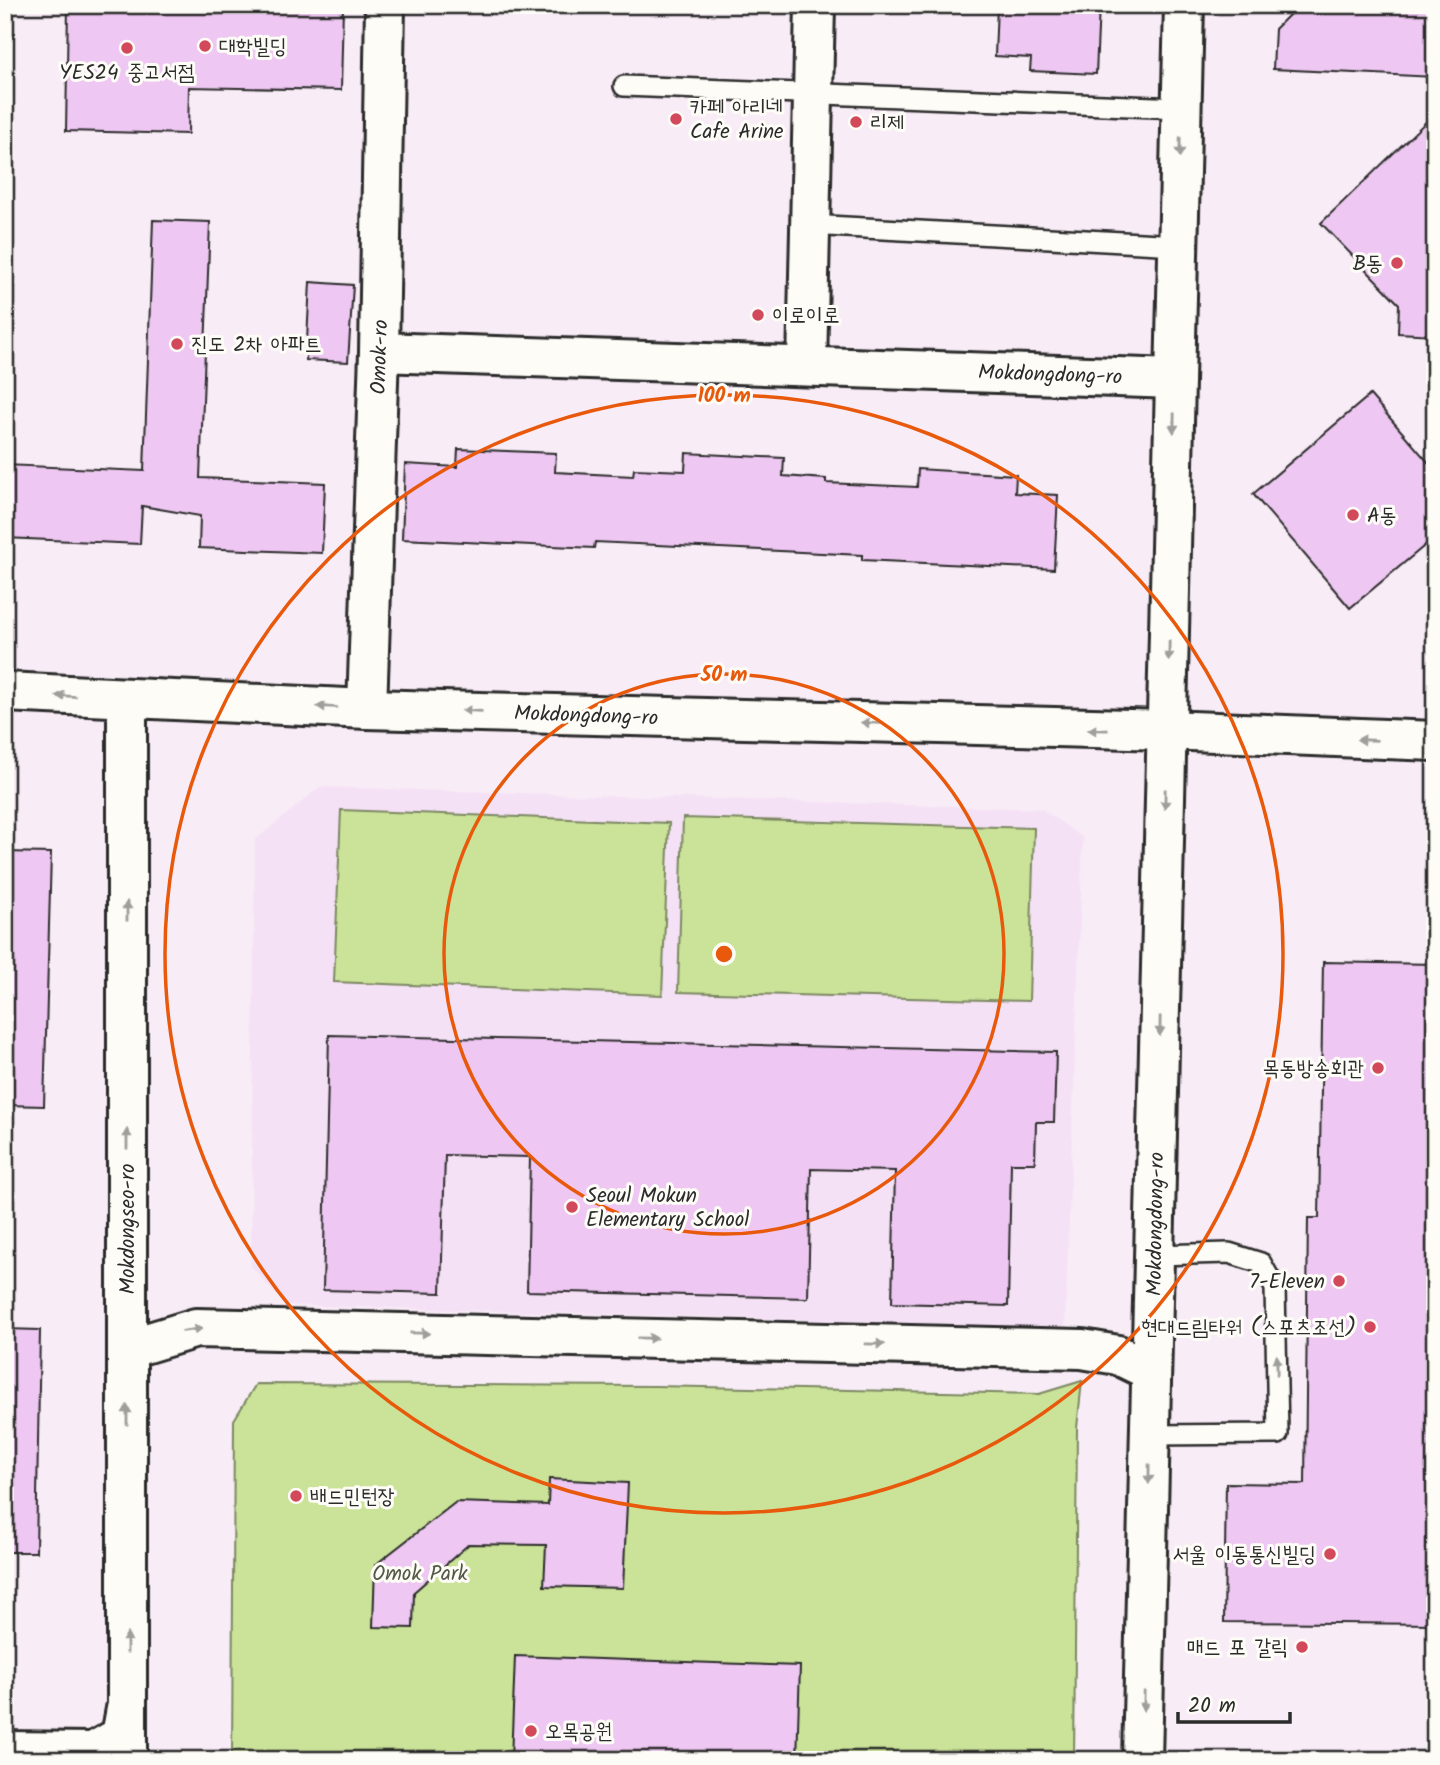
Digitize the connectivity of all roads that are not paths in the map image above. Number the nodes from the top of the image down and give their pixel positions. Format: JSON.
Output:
{"nodes":[{"id":1,"x":385,"y":5,"type":"edge"},
{"id":2,"x":815,"y":5,"type":"edge"},
{"id":3,"x":1184,"y":5,"type":"edge"},
{"id":4,"x":624,"y":86,"type":"dead end"},
{"id":5,"x":812,"y":94,"type":"junction"},
{"id":6,"x":1181,"y":108,"type":"junction"},
{"id":7,"x":809,"y":225,"type":"junction"},
{"id":8,"x":1178,"y":245,"type":"junction"},
{"id":9,"x":379,"y":352,"type":"junction"},
{"id":10,"x":807,"y":366,"type":"junction"},
{"id":11,"x":1175,"y":379,"type":"junction"},
{"id":12,"x":5,"y":692,"type":"edge"},
{"id":13,"x":127,"y":699,"type":"junction"},
{"id":14,"x":367,"y":709,"type":"junction"},
{"id":15,"x":1167,"y":730,"type":"junction"},
{"id":16,"x":1435,"y":741,"type":"edge"},
{"id":17,"x":1154,"y":1255,"type":"junction"},
{"id":18,"x":127,"y":1349,"type":"junction"},
{"id":19,"x":1152,"y":1371,"type":"junction"},
{"id":20,"x":1150,"y":1435,"type":"junction"},
{"id":21,"x":128,"y":1702,"type":"junction"},
{"id":22,"x":5,"y":1751,"type":"edge"},
{"id":23,"x":127,"y":1760,"type":"edge"},
{"id":24,"x":1142,"y":1760,"type":"edge"}],
"edges":[{"from":1,"to":9,"type":"street","name":"Omok-ro"},
{"from":2,"to":5,"type":"street"},
{"from":3,"to":6,"type":"street","name":"Mokdongdong-ro"},
{"from":4,"to":5,"type":"lane"},
{"from":5,"to":6,"type":"lane"},
{"from":5,"to":7,"type":"street"},
{"from":6,"to":8,"type":"street","name":"Mokdongdong-ro","one_way":true},
{"from":7,"to":8,"type":"lane"},
{"from":7,"to":10,"type":"street"},
{"from":8,"to":11,"type":"street","name":"Mokdongdong-ro"},
{"from":9,"to":10,"type":"street","name":"Mokdongdong-ro"},
{"from":9,"to":14,"type":"street","name":"Omok-ro"},
{"from":10,"to":11,"type":"street","name":"Mokdongdong-ro"},
{"from":11,"to":15,"type":"street","name":"Mokdongdong-ro","one_way":true},
{"from":13,"to":12,"type":"street","name":"Mokdongdong-ro","one_way":true},
{"from":14,"to":13,"type":"street","name":"Mokdongdong-ro","one_way":true},
{"from":18,"to":13,"type":"street","name":"Mokdongseo-ro","one_way":true},
{"from":15,"to":14,"type":"street","name":"Mokdongdong-ro","one_way":true},
{"from":16,"to":15,"type":"street","one_way":true},
{"from":15,"to":17,"type":"street","name":"Mokdongdong-ro","one_way":true},
{"from":17,"to":19,"type":"street","name":"Mokdongdong-ro"},
{"from":20,"to":17,"type":"lane","one_way":true},
{"from":18,"to":19,"type":"street","one_way":true},
{"from":21,"to":18,"type":"street","name":"Mokdongseo-ro","one_way":true},
{"from":19,"to":20,"type":"street","name":"Mokdongdong-ro"},
{"from":20,"to":24,"type":"street","name":"Mokdongdong-ro","one_way":true},
{"from":21,"to":22,"type":"street"},
{"from":21,"to":23,"type":"street","name":"Mokdongseo-ro"}]}
